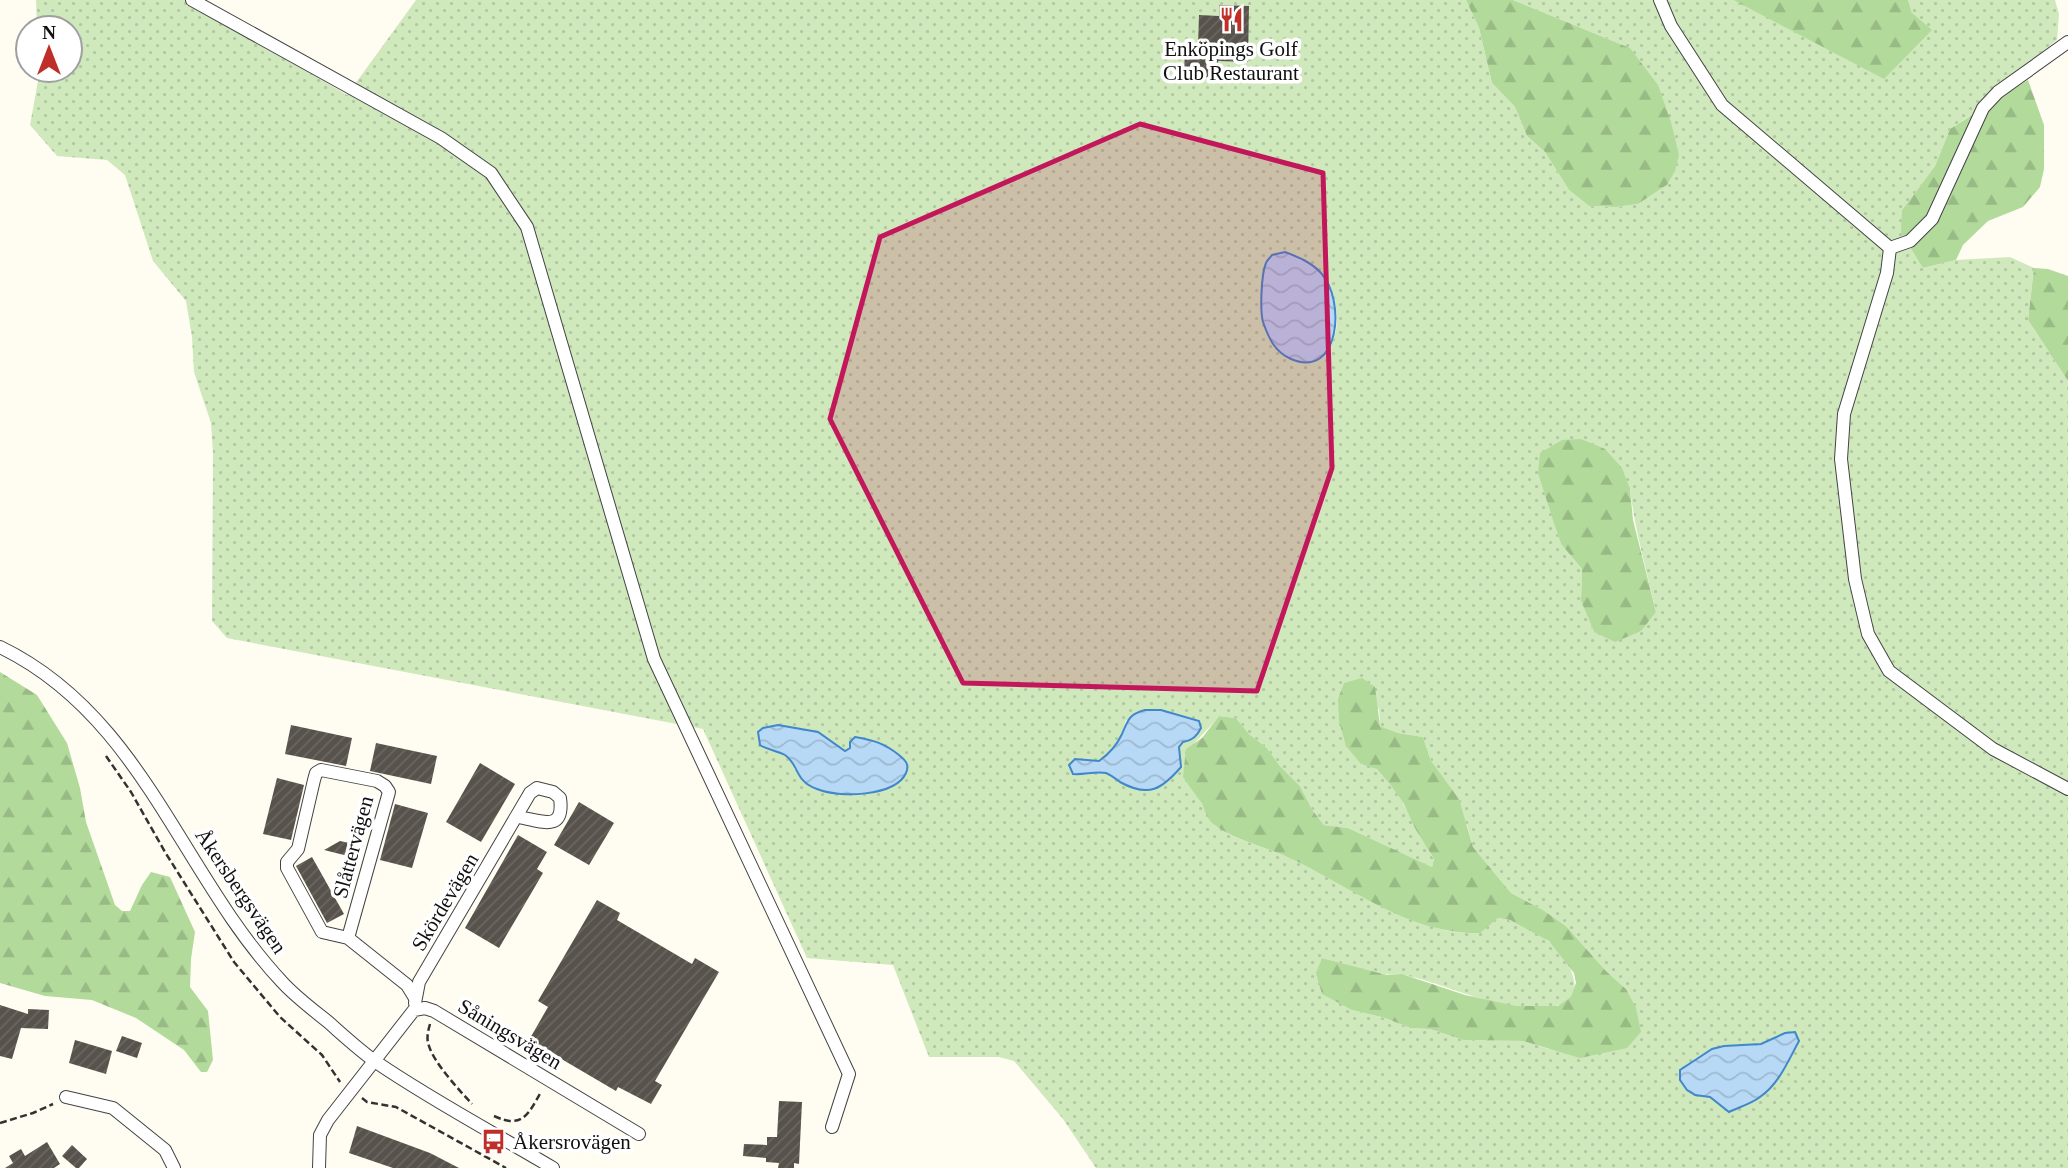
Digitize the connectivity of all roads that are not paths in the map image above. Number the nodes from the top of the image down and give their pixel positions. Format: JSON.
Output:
{"nodes":[{"id":1,"x":192,"y":0,"type":"edge"},
{"id":2,"x":1660,"y":0,"type":"edge"},
{"id":3,"x":2068,"y":43,"type":"edge"},
{"id":4,"x":1889,"y":248,"type":"junction"},
{"id":5,"x":0,"y":647,"type":"edge"},
{"id":6,"x":2068,"y":789,"type":"edge"},
{"id":7,"x":518,"y":817,"type":"dead end"},
{"id":8,"x":348,"y":938,"type":"junction"},
{"id":9,"x":415,"y":1004,"type":"junction"},
{"id":10,"x":374,"y":1060,"type":"junction"},
{"id":11,"x":66,"y":1097,"type":"road end"},
{"id":12,"x":832,"y":1127,"type":"dead end"},
{"id":13,"x":639,"y":1134,"type":"dead end"},
{"id":14,"x":174,"y":1168,"type":"edge"},
{"id":15,"x":319,"y":1168,"type":"edge"},
{"id":16,"x":553,"y":1168,"type":"edge"}],
"edges":[{"from":1,"to":12,"type":"street"},
{"from":2,"to":4,"type":"street"},
{"from":3,"to":4,"type":"street"},
{"from":4,"to":6,"type":"street"},
{"from":5,"to":10,"type":"street","name":"Åkersbergsvägen"},
{"from":7,"to":9,"type":"street","name":"Skördevägen"},
{"from":8,"to":8,"type":"street","name":"Slåttervägen"},
{"from":8,"to":9,"type":"street","name":"Slåttervägen"},
{"from":9,"to":10,"type":"street"},
{"from":9,"to":13,"type":"street","name":"Såningsvägen"},
{"from":10,"to":15,"type":"street"},
{"from":10,"to":16,"type":"street","name":"Åkersbergsvägen"},
{"from":11,"to":14,"type":"street"}]}
